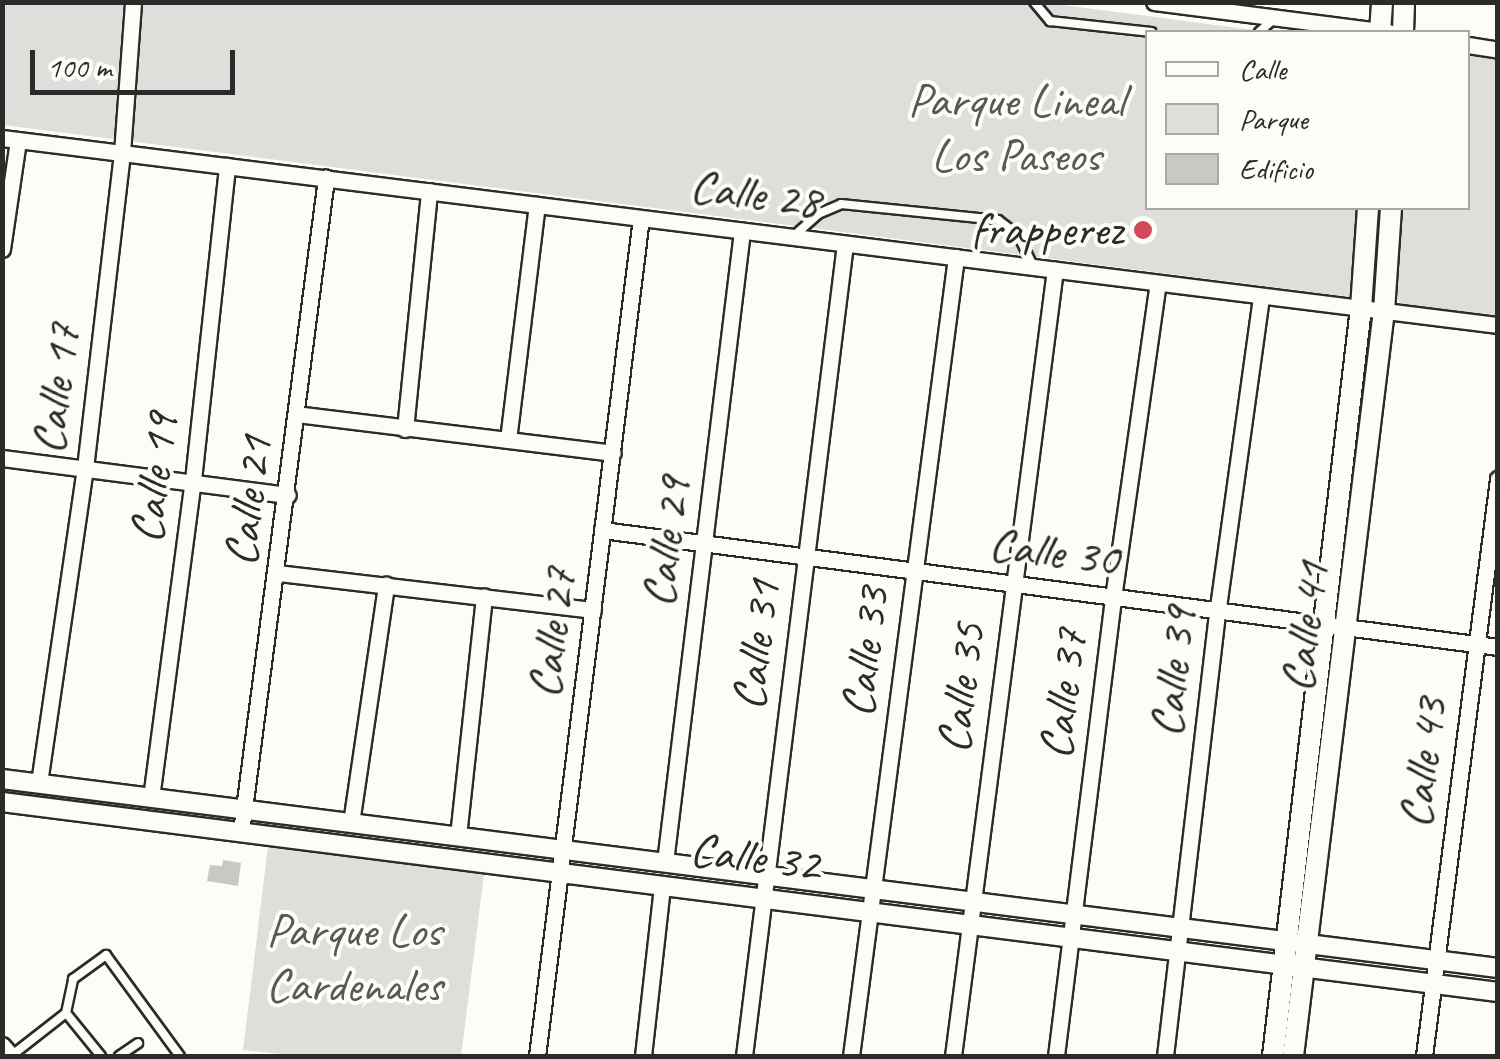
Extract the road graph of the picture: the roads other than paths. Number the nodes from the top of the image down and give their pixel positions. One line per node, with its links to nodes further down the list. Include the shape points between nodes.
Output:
1 (133, 2): 16 (street, Calle 17)
2 (1034, 2): 12 (lane, via 1050,21)
3 (1154, 2): 6 (street)
4 (1382, 2): 10 (main road)
5 (1404, 2): 11 (main road)
6 (1173, 4): 7 (street)
7 (1276, 10): 8 (lane); 9 (street)
8 (1260, 30)
9 (1371, 30)
10 (1380, 30)
11 (1403, 30)
12 (1145, 31)
13 (1470, 45): 14 (street)
14 (1498, 50)
15 (10, 138): 16 (street, Calle 28); 27 (street)
16 (122, 152): 17 (street, Calle 28); 41 (street, Calle 17)
17 (227, 166): 18 (street, Calle 28); 43 (street, Calle 19)
18 (326, 178): 19 (street, Calle 28); 36 (street, Calle 21)
19 (430, 191): 20 (street, Calle 28); 37 (street)
20 (536, 205): 23 (street, Calle 28); 38 (street)
21 (1368, 210): 33 (main road, Calle 41)
22 (1391, 210): 34 (main road, Calle 41)
23 (641, 218): 24 (street, Calle 28); 39 (street, Calle 27)
24 (742, 230): 25 (street, Calle 28); 46 (street, Calle 29)
25 (792, 237): 26 (street, Calle 28); 29 (lane, via 840,204 998,220 1018,235)
26 (845, 244): 28 (street, Calle 28); 47 (street, Calle 31)
27 (2, 249)
28 (956, 258): 29 (street, Calle 28); 48 (street, Calle 33)
29 (1033, 267): 30 (street, Calle 28)
30 (1055, 270): 31 (street, Calle 28); 50 (street, Calle 35)
31 (1158, 283): 32 (street, Calle 28); 53 (street, Calle 37)
32 (1260, 296): 33 (street, Calle 28); 54 (street, Calle 39)
33 (1362, 308): 34 (street, Calle 28); 56 (main road, Calle 41)
34 (1384, 311): 35 (street, Calle 28); 57 (main road, Calle 41)
35 (1498, 325)
36 (296, 414): 37 (street); 44 (street, Calle 21)
37 (405, 429): 38 (street)
38 (508, 440): 39 (street)
39 (612, 453): 45 (street, Calle 27)
40 (2, 458): 41 (street)
41 (85, 468): 43 (street); 61 (street, Calle 17)
42 (1498, 479): 58 (street, Calle 43)
43 (193, 480): 44 (street); 62 (street, Calle 19)
44 (288, 495): 49 (street, Calle 21)
45 (602, 530): 46 (street, Calle 30); 55 (street, Calle 27)
46 (704, 542): 47 (street, Calle 30); 69 (street, Calle 29)
47 (806, 554): 48 (street, Calle 30); 71 (street, Calle 31)
48 (913, 573): 50 (street, Calle 30); 73 (street, Calle 33)
49 (278, 574): 51 (street); 64 (street, Calle 21)
50 (1012, 584): 53 (street, Calle 30); 75 (street, Calle 35)
51 (386, 585): 52 (street); 65 (street)
52 (484, 596): 55 (street); 67 (street)
53 (1113, 598): 54 (street, Calle 30); 77 (street, Calle 37)
54 (1218, 607): 56 (street, Calle 30); 79 (street, Calle 39)
55 (593, 610): 68 (street, Calle 27)
56 (1323, 621): 57 (street, Calle 30); 81 (main road, Calle 41)
57 (1346, 625): 58 (street, Calle 30); 82 (main road, Calle 41)
58 (1475, 644): 59 (street, Calle 30); 84 (street, Calle 43)
59 (1498, 647)
60 (2, 779): 61 (street, Calle 32)
61 (39, 784): 62 (street, Calle 32)
62 (151, 798): 64 (street, Calle 32)
63 (2, 802): 66 (street, Calle 32)
64 (244, 810): 65 (street, Calle 32); 66 (street, Calle 21)
65 (351, 823): 67 (street, Calle 32)
66 (241, 832): 70 (street, Calle 32)
67 (458, 836): 68 (street, Calle 32)
68 (563, 850): 69 (street, Calle 32); 70 (street, Calle 27)
69 (665, 862): 71 (street, Calle 32)
70 (559, 873): 72 (street, Calle 32); 96 (street, Calle 27)
71 (765, 875): 73 (street, Calle 32); 74 (street, Calle 31)
72 (662, 886): 74 (street, Calle 32); 97 (street)
73 (873, 889): 75 (street, Calle 32); 76 (street, Calle 33)
74 (764, 899): 76 (street, Calle 32); 98 (street, Calle 31)
75 (972, 901): 77 (street, Calle 32); 78 (street, Calle 35)
76 (870, 912): 78 (street, Calle 32); 99 (street, Calle 33)
77 (1074, 914): 79 (street, Calle 32); 80 (street, Calle 37)
78 (969, 925): 80 (street, Calle 32); 100 (street, Calle 35)
79 (1182, 928): 81 (street, Calle 32); 83 (street, Calle 39)
80 (1070, 938): 83 (street, Calle 32); 101 (street, Calle 37)
81 (1285, 941): 82 (street, Calle 32); 85 (main road, Calle 41)
82 (1307, 944): 84 (street, Calle 32); 85 (main road, Calle 41)
83 (1179, 951): 85 (street, Calle 32); 102 (street, Calle 39)
84 (1437, 961): 86 (street, Calle 32); 87 (street, Calle 43)
85 (1294, 966): 87 (street, Calle 32); 103 (main road, Calle 41); 104 (main road, Calle 41)
86 (1498, 968)
87 (1432, 984): 88 (street, Calle 32); 105 (street, Calle 43)
88 (1498, 992)
89 (66, 1013): 92 (lane); 93 (lane); 95 (lane, via 74,979 106,954)
90 (138, 1043): 94 (lane)
91 (2, 1045): 92 (street)
92 (11, 1056)
93 (101, 1056)
94 (120, 1056)
95 (180, 1056)
96 (537, 1056)
97 (643, 1056)
98 (744, 1056)
99 (851, 1056)
100 (953, 1056)
101 (1056, 1056)
102 (1166, 1056)
103 (1273, 1056)
104 (1294, 1056)
105 (1424, 1056)

